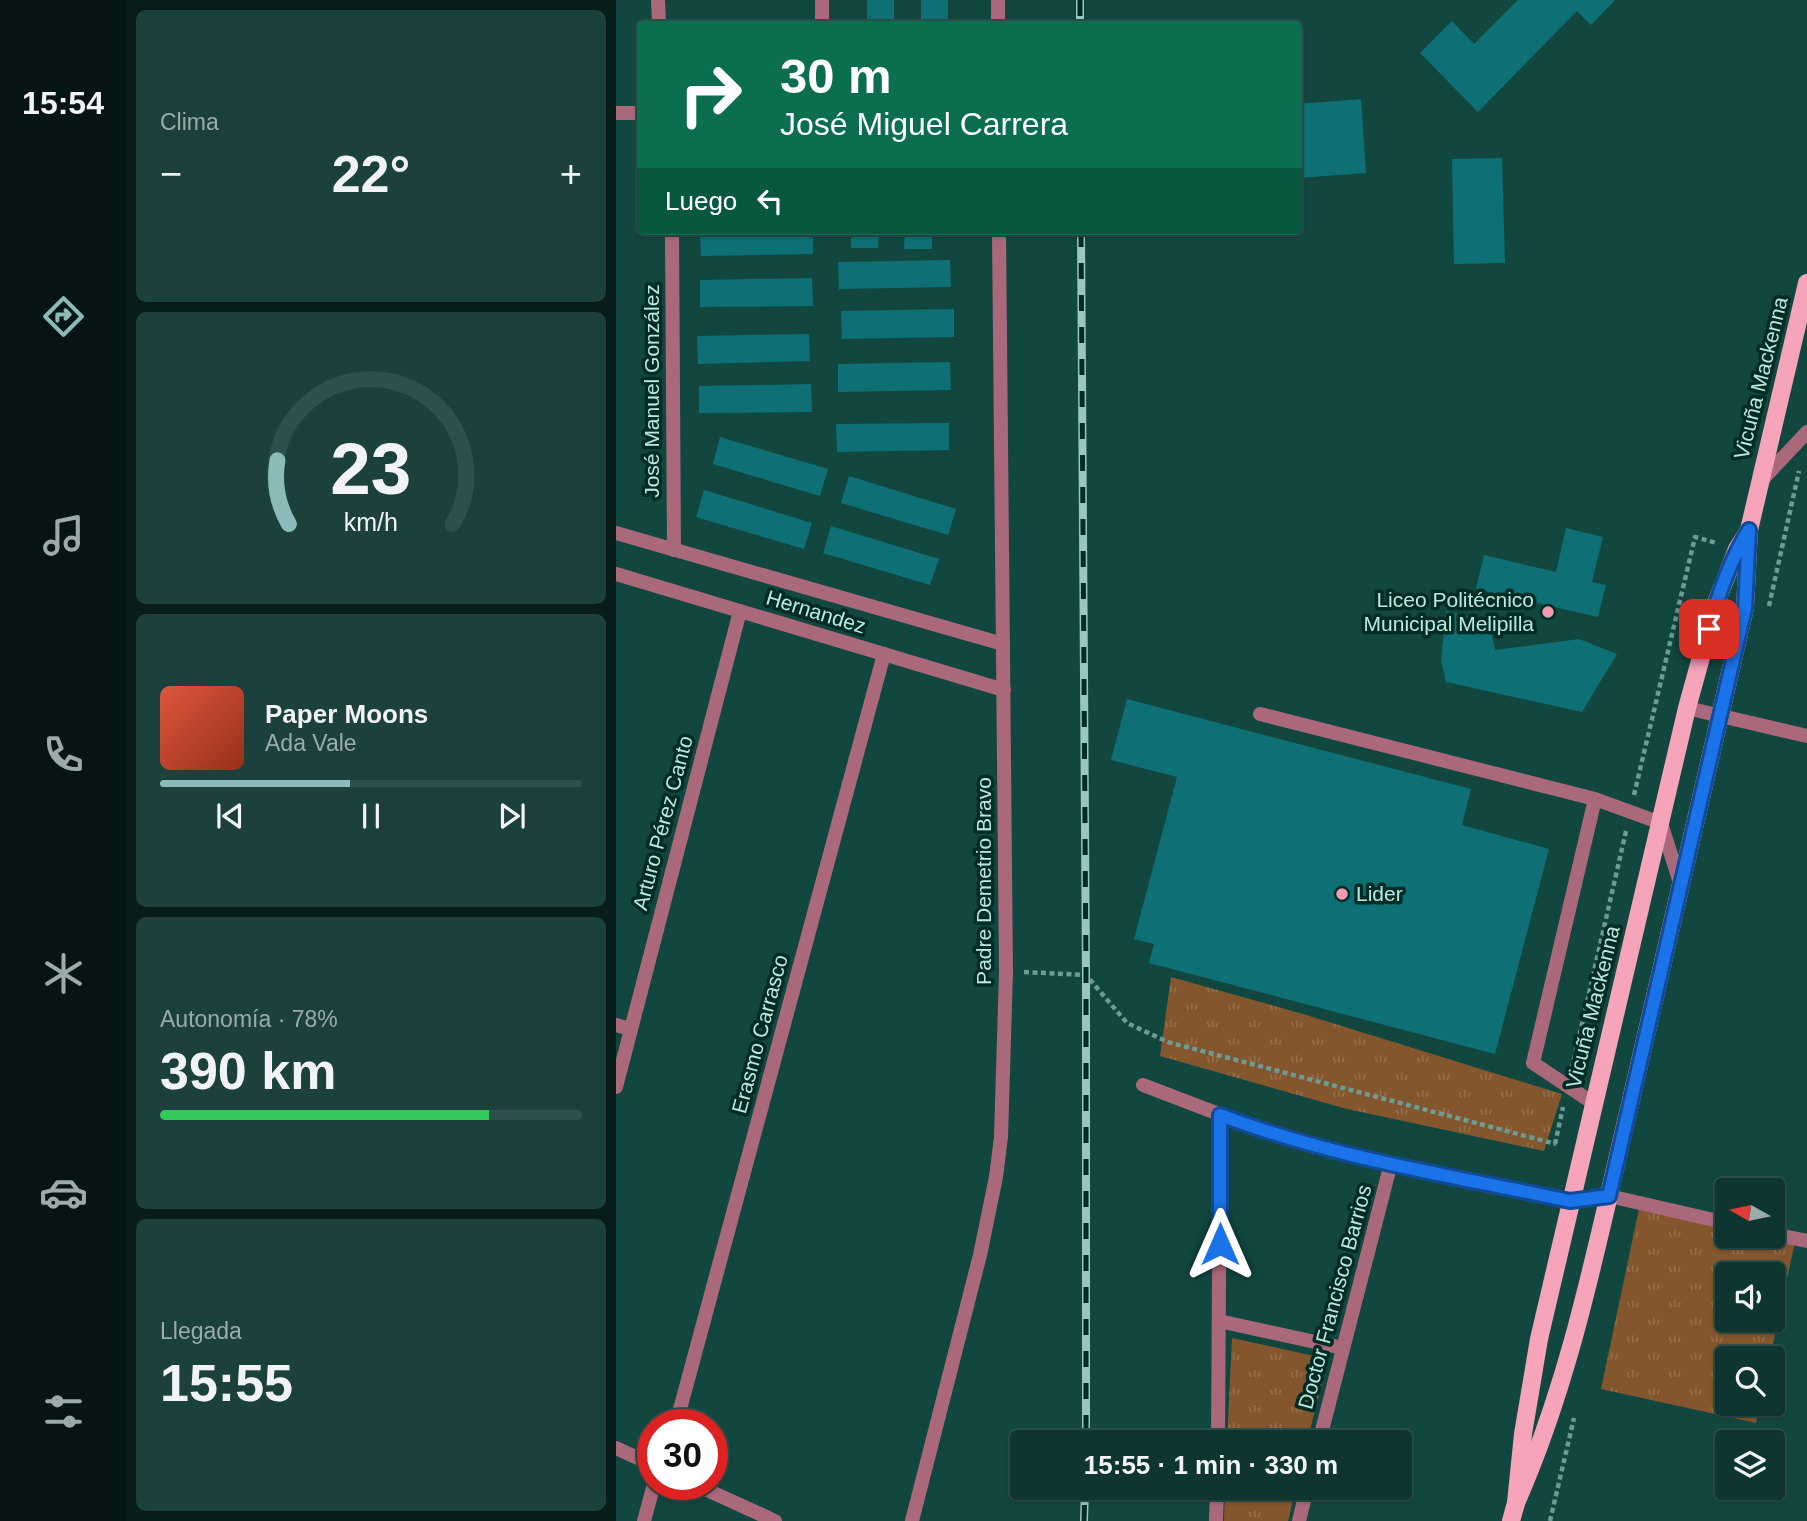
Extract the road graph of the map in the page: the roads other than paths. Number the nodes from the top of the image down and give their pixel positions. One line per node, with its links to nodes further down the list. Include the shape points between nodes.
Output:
1 (659, 0): 4 (street)
2 (822, 0): 5 (street)
3 (998, 0): 6 (street)
4 (659, 21)
5 (822, 21)
6 (998, 21)
7 (616, 113): 8 (street)
8 (637, 113)
9 (672, 235): 16 (street, José Manuel González)
10 (999, 235): 19 (street, Padre Demetrio Bravo)
11 (1807, 283): 13 (main road, Vicuña Mackenna)
12 (1807, 432): 13 (street, Vicuña Mackenna)
13 (1759, 483): 14 (main road, Vicuña Mackenna)
14 (1749, 530): 22 (main road, Vicuña Mackenna, via 1716,603); 24 (main road, Vicuña Mackenna, via 1745,608)
15 (616, 533): 16 (street, Hernandez)
16 (674, 550): 19 (street, Hernandez)
17 (616, 574): 18 (street, Hernandez)
18 (740, 611): 20 (street, Hernandez); 30 (street, Arturo Pérez Canto)
19 (1003, 644): 21 (street, Padre Demetrio Bravo)
20 (884, 654): 21 (street, Hernandez); 43 (street, Erasmo Carrasco)
21 (1004, 690): 55 (street, Padre Demetrio Bravo, via 1006,972 996,1177)
22 (1688, 708): 24 (street); 27 (main road, Vicuña Mackenna)
23 (1260, 714): 26 (street)
24 (1720, 717): 25 (street); 28 (main road, Vicuña Mackenna)
25 (1807, 736)
26 (1595, 799): 27 (street); 33 (street, via 1533,1063)
27 (1661, 823): 28 (street); 33 (main road, Vicuña Mackenna)
28 (1681, 887): 36 (main road, Vicuña Mackenna)
29 (616, 1025): 30 (street)
30 (631, 1029): 32 (street, Arturo Pérez Canto)
31 (1143, 1085): 34 (street)
32 (616, 1087)
33 (1593, 1103): 37 (main road, Vicuña Mackenna)
34 (1220, 1115): 35 (street, via 1296,1141); 41 (street)
35 (1391, 1163): 37 (street); 42 (street, Doctor Francisco Barrios)
36 (1609, 1196): 37 (street); 38 (street); 52 (main road, Vicuña Mackenna, via 1555,1401)
37 (1570, 1201): 52 (main road, Vicuña Mackenna, via 1532,1375)
38 (1715, 1220)
39 (1785, 1236): 40 (street)
40 (1807, 1241)
41 (1219, 1321): 42 (street); 44 (street)
42 (1343, 1348): 45 (street, Doctor Francisco Barrios)
43 (680, 1409)
44 (1218, 1430)
45 (1322, 1430)
46 (616, 1448): 47 (street)
47 (637, 1458)
48 (650, 1500): 54 (street)
49 (728, 1500): 53 (street)
50 (1217, 1500): 56 (street)
51 (1304, 1500): 57 (street)
52 (1516, 1503): 58 (main road, Vicuña Mackenna)
53 (768, 1519)
54 (644, 1521)
55 (912, 1521)
56 (1216, 1521)
57 (1298, 1521)
58 (1511, 1521)

